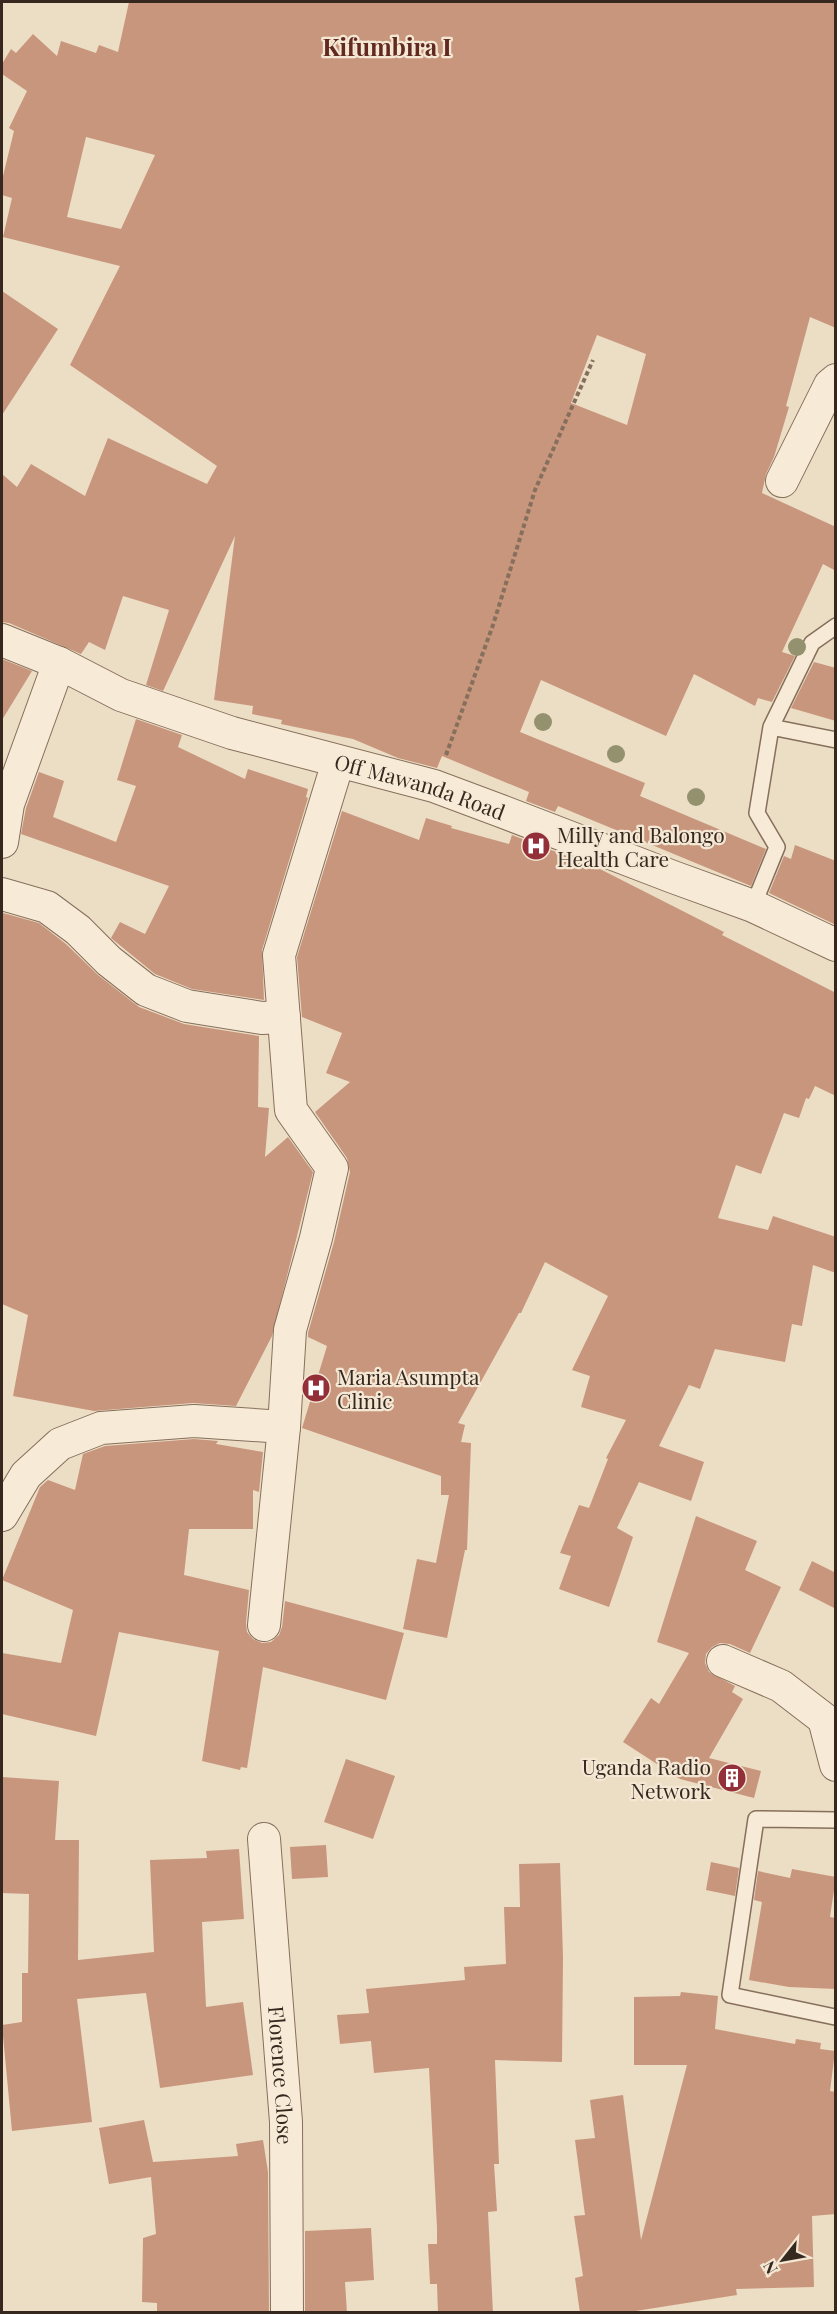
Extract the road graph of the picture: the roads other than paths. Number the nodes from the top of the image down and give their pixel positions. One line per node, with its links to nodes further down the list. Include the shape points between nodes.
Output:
1 (836, 380): 2 (street)
2 (782, 481)
3 (836, 626): 6 (lane, via 812,643)
4 (2, 640): 5 (street, Off Mawanda Road)
5 (59, 663): 8 (street, Off Mawanda Road, via 121,695 232,733); 9 (street, via 8,804)
6 (771, 727): 7 (lane); 11 (lane, via 757,813 777,847)
7 (836, 740)
8 (338, 762): 11 (street, Off Mawanda Road, via 434,786); 13 (street, via 279,955)
9 (2, 842)
10 (2, 894): 13 (street, via 47,908 146,990 187,1006 262,1018)
11 (753, 906): 12 (street, Off Mawanda Road)
12 (836, 945)
13 (284, 1017): 14 (street, via 291,1110 332,1168 290,1330)
14 (284, 1427): 15 (street, via 194,1421 101,1428 60,1443 26,1475); 16 (street)
15 (2, 1515)
16 (264, 1625)
17 (723, 1661): 18 (street, via 781,1686 824,1719)
18 (836, 1765)
19 (836, 1820): 21 (lane, via 756,1819 729,1995)
20 (264, 1839): 22 (street, Florence Close, via 286,2122)
21 (835, 2017)
22 (286, 2313)

